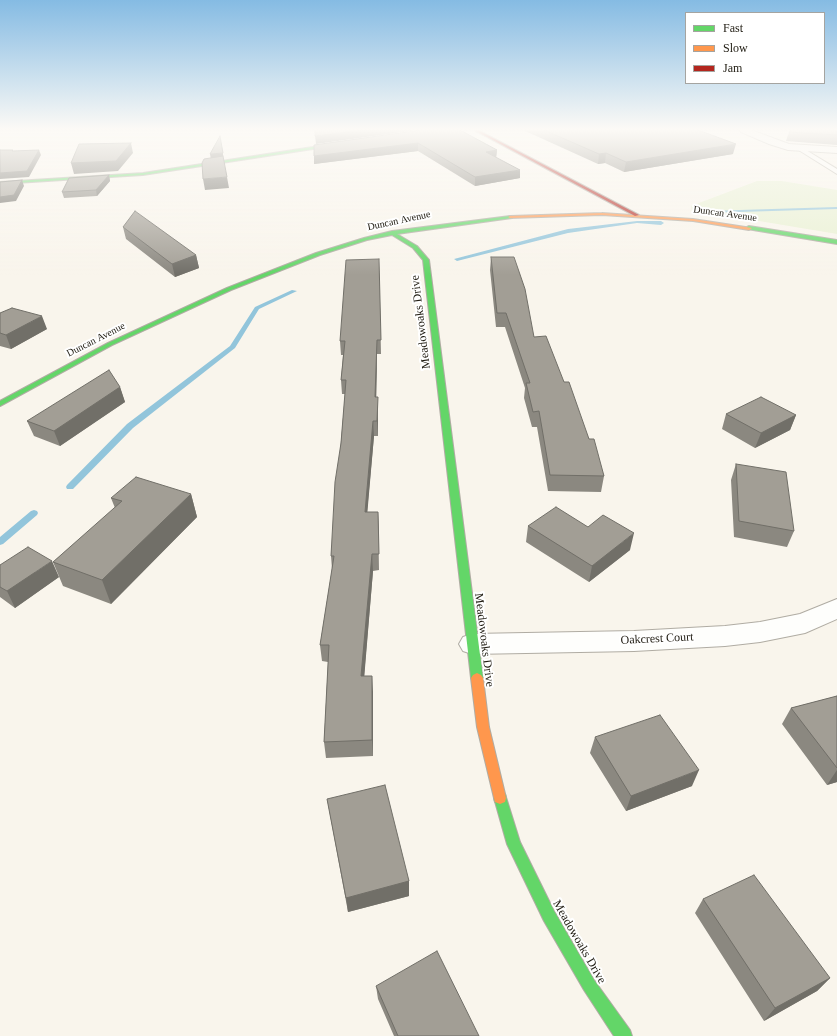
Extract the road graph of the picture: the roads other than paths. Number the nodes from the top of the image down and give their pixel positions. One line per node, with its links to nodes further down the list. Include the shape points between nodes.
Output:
1 (74, 178): 3 (street)
2 (571, 178): 4 (street)
3 (0, 183)
4 (637, 215): 5 (street, Duncan Avenue, via 506,217 438,224); 6 (street, Duncan Avenue, via 720,223)
5 (392, 233): 7 (street, Duncan Avenue, via 318,254 222,292 110,344); 9 (street, Meadowoaks Drive, via 415,247 426,260)
6 (837, 242)
7 (0, 404)
8 (837, 608): 9 (street, Oakcrest Court, via 805,623 725,636 634,641)
9 (472, 644): 10 (street, Meadowoaks Drive, via 483,727 497,788 514,844 549,916 589,986)
10 (624, 1036)

